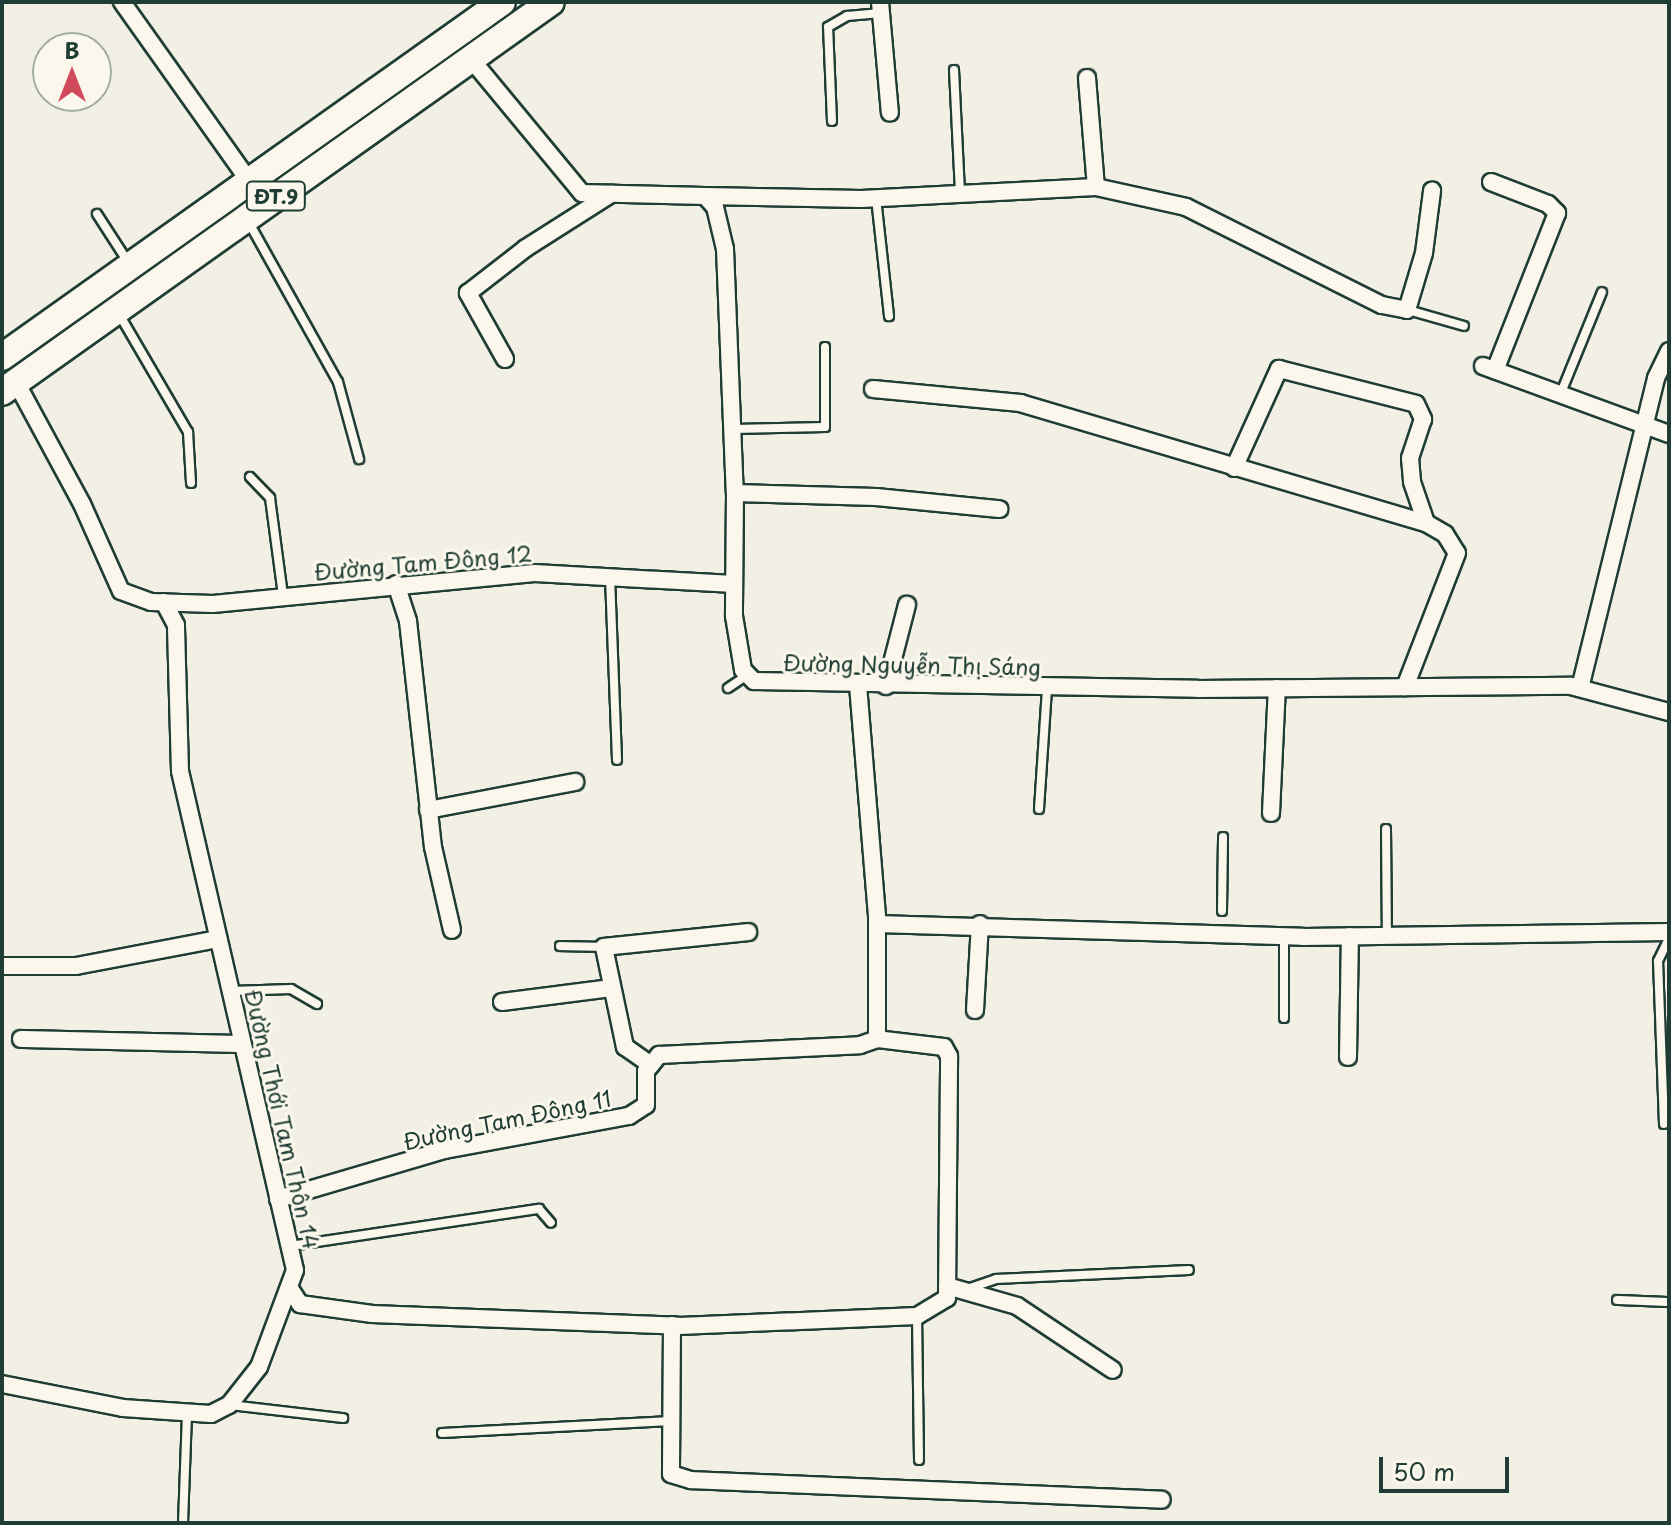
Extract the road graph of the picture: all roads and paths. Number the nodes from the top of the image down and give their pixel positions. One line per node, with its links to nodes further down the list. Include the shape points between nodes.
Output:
1 (122, 2): 10 (street)
2 (502, 2): 10 (main road, ĐT.9)
3 (551, 2): 5 (main road, ĐT.9)
4 (881, 8): 8 (street); 9 (lane, via 828,27)
5 (471, 59): 14 (street, via 582,193); 19 (main road, ĐT.9)
6 (954, 70): 15 (lane)
7 (1087, 78): 12 (street)
8 (890, 113)
9 (832, 121)
10 (249, 181): 20 (main road, ĐT.9)
11 (1491, 182): 32 (street, via 1548,204 1557,213 1489,368)
12 (1096, 187): 15 (street); 23 (street, via 1186,207 1382,305)
13 (1432, 191): 23 (street, via 1424,253)
14 (612, 193): 16 (street); 29 (street, via 468,293)
15 (960, 195): 17 (street)
16 (705, 196): 17 (street); 34 (street, via 715,207 725,249)
17 (876, 198): 24 (lane)
18 (97, 214): 20 (lane)
19 (246, 217): 22 (main road, ĐT.9); 36 (lane, via 338,382)
20 (130, 266): 28 (main road, ĐT.9)
21 (1602, 292): 32 (lane)
22 (116, 310): 30 (main road, ĐT.9); 39 (lane, via 188,432)
23 (1407, 310): 25 (lane)
24 (889, 316)
25 (1464, 326)
26 (825, 347): 34 (lane, via 825,427)
27 (1669, 351): 33 (street)
28 (2, 357)
29 (505, 359)
30 (9, 387): 47 (street, Đường Tam Đông 12, via 82,504 121,591)
31 (873, 389): 37 (street, via 1020,403)
32 (1560, 395): 33 (street)
33 (1644, 428): 35 (street); 56 (street)
34 (733, 429): 40 (street)
35 (1669, 434)
36 (359, 459)
37 (1234, 468): 42 (street); 42 (street, via 1279,369 1416,404 1423,419 1410,458 1412,482)
38 (250, 477): 46 (lane, via 270,498)
39 (191, 483)
40 (735, 493): 41 (street, via 876,497); 45 (street)
41 (999, 509)
42 (1426, 523): 52 (street, via 1445,534 1457,553)
43 (610, 577): 44 (street, Đường Tam Đông 12, via 535,573); 45 (street, Đường Tam Đông 12); 58 (lane)
44 (396, 584): 46 (street, Đường Tam Đông 12); 61 (street, via 408,621)
45 (734, 584): 49 (street, via 734,616)
46 (283, 596): 47 (street, Đường Tam Đông 12)
47 (164, 602): 74 (street, Đường Thới Tam Thôn 14, via 176,625 180,771)
48 (907, 605): 51 (street)
49 (746, 676): 50 (street, Đường Nguyễn Thị Sáng, via 774,684); 53 (lane)
50 (858, 686): 51 (street, Đường Nguyễn Thị Sáng); 66 (street)
51 (886, 686): 54 (street, Đường Nguyễn Thị Sáng)
52 (1405, 687): 55 (street, Đường Nguyễn Thị Sáng); 56 (street, Đường Nguyễn Thị Sáng)
53 (728, 688)
54 (1047, 688): 55 (street, Đường Nguyễn Thị Sáng); 60 (lane)
55 (1277, 688): 62 (street)
56 (1580, 688): 57 (street, Đường Nguyễn Thị Sáng)
57 (1669, 712)
58 (617, 760)
59 (575, 782): 61 (street)
60 (1039, 809)
61 (428, 810): 68 (street)
62 (1271, 813)
63 (1386, 829): 72 (lane)
64 (1223, 837): 65 (lane)
65 (1222, 911)
66 (877, 924): 67 (street); 85 (street)
67 (980, 924): 73 (street); 82 (street)
68 (452, 930)
69 (748, 932): 76 (street)
70 (1669, 935): 72 (street); 89 (lane, via 1658,961)
71 (1350, 936): 72 (street); 73 (street); 87 (street)
72 (1387, 936)
73 (1284, 937): 83 (lane)
74 (218, 939): 77 (street, via 76,966); 79 (street, Đường Thới Tam Thôn 14)
75 (560, 946): 76 (lane)
76 (604, 947): 78 (street)
77 (2, 966)
78 (611, 988): 80 (street); 88 (street, via 625,1047)
79 (230, 991): 81 (lane, via 291,989); 86 (street, Đường Thới Tam Thôn 14)
80 (502, 1002)
81 (317, 1004)
82 (975, 1010)
83 (1284, 1018)
84 (21, 1039): 86 (street)
85 (877, 1039): 88 (street, via 860,1045 659,1055); 94 (street, via 944,1047 949,1056)
86 (242, 1044): 90 (street, Đường Thới Tam Thôn 14)
87 (1348, 1057)
88 (651, 1065): 90 (street, Đường Tam Đông 11, via 646,1071 646,1105 629,1116 445,1150)
89 (1664, 1124)
90 (278, 1199): 92 (street, Đường Thới Tam Thôn 14)
91 (551, 1223): 92 (lane, via 539,1209)
92 (290, 1246): 95 (street, Đường Thới Tam Thôn 14, via 295,1270)
93 (1189, 1270): 94 (lane, via 996,1279)
94 (955, 1288): 98 (street); 100 (street, via 1017,1306 1050,1323)
95 (291, 1290): 99 (street, via 300,1304 372,1314); 102 (street, Đường Thới Tam Thôn 14, via 259,1367)
96 (1617, 1300): 97 (lane)
97 (1669, 1302)
98 (917, 1316): 99 (street); 107 (lane)
99 (672, 1325): 105 (street)
100 (1113, 1370)
101 (2, 1384): 103 (street, via 123,1408)
102 (229, 1405): 103 (street, via 211,1414); 104 (lane)
103 (187, 1412): 109 (lane)
104 (343, 1418)
105 (671, 1421): 106 (lane); 108 (street, via 671,1474 691,1480)
106 (442, 1433)
107 (919, 1460)
108 (1162, 1500)
109 (183, 1523)

